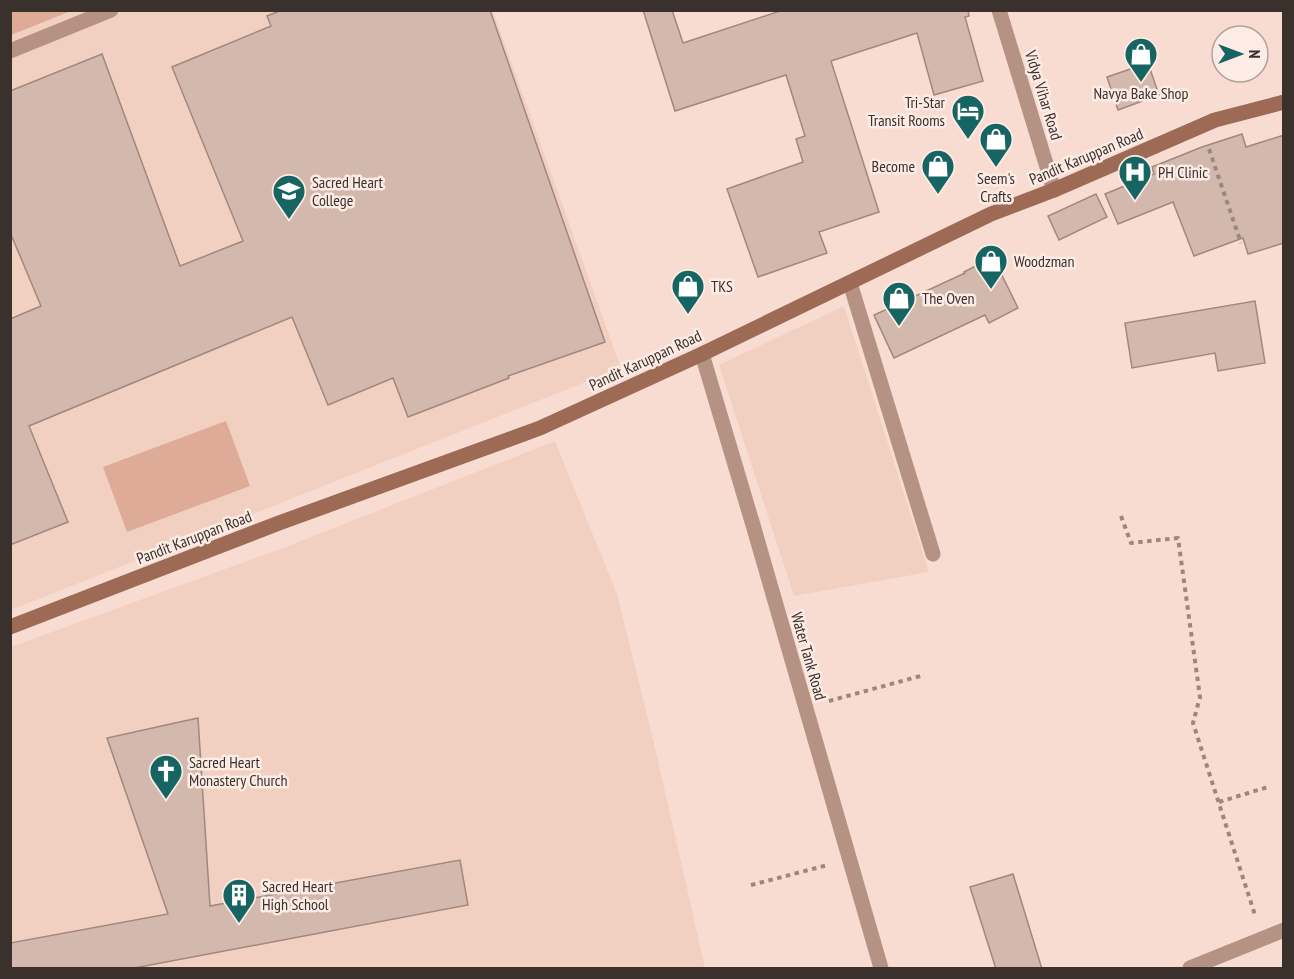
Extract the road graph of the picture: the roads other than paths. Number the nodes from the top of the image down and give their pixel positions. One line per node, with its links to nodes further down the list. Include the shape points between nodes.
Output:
1 (111, 10): 3 (street)
2 (999, 10): 5 (street, Vidya Vihar Road)
3 (10, 51)
4 (1284, 102): 5 (main road, Pandit Karuppan Road, via 1201,125)
5 (1054, 190): 6 (main road, Pandit Karuppan Road, via 991,214)
6 (850, 283): 7 (main road, Pandit Karuppan Road); 8 (street)
7 (702, 354): 9 (main road, Pandit Karuppan Road, via 540,428); 11 (street, Water Tank Road)
8 (933, 554)
9 (10, 627)
10 (1284, 930): 12 (street)
11 (880, 969)
12 (1190, 969)

